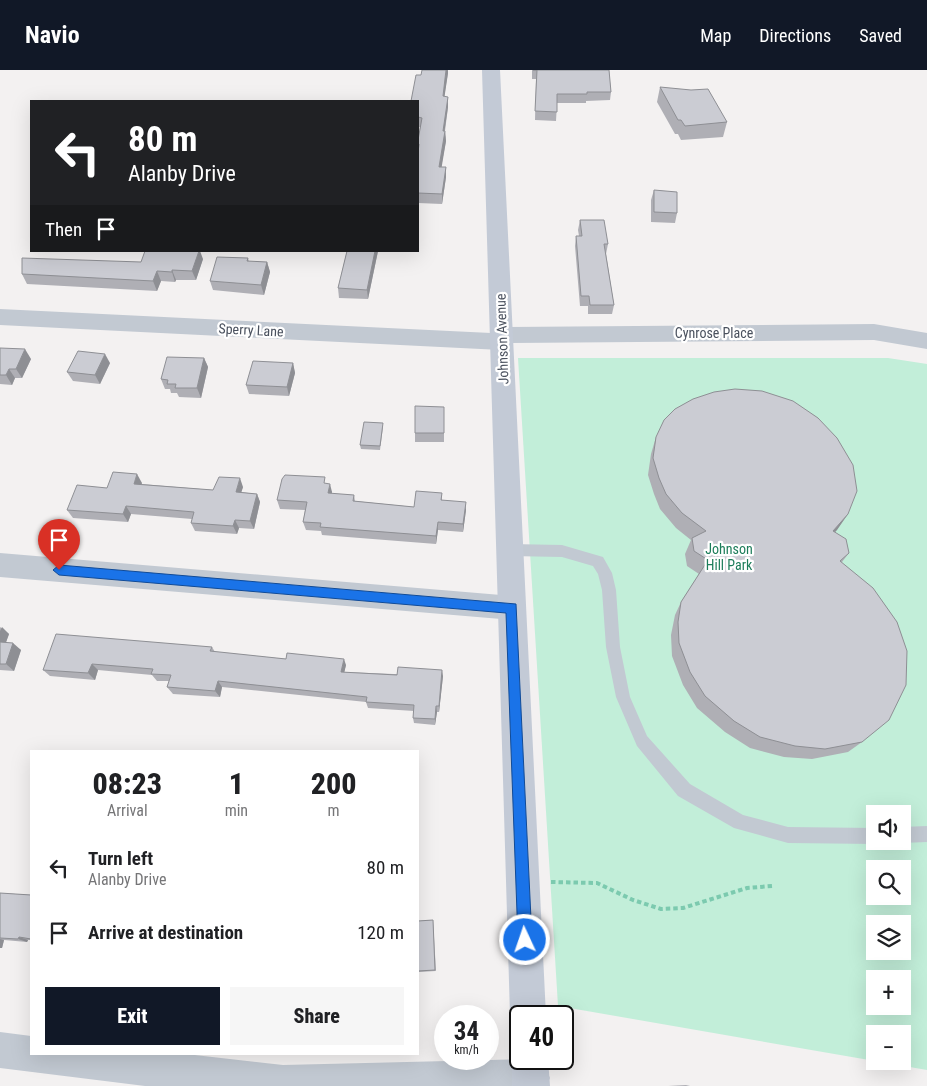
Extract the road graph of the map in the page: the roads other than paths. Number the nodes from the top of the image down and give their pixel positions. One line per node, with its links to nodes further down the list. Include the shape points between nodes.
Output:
1 (491, 70): 3 (street, Johnson Avenue)
2 (0, 317): 3 (street, Sperry Lane)
3 (501, 338): 4 (street, Cynrose Place, via 874,332); 5 (street, Johnson Avenue)
4 (927, 341)
5 (510, 550): 7 (street, Johnson Avenue); 10 (lane, via 562,552 598,561 605,572 609,590 613,647 623,697 642,741 684,790 740,822 788,835)
6 (0, 565): 7 (street)
7 (512, 608): 11 (street, Johnson Avenue)
8 (927, 834): 9 (lane)
9 (911, 835)
10 (866, 836)
11 (528, 1005)
12 (0, 1050): 13 (street)
13 (30, 1054)
14 (40, 1055): 15 (street, via 283,1084)
15 (531, 1074)

